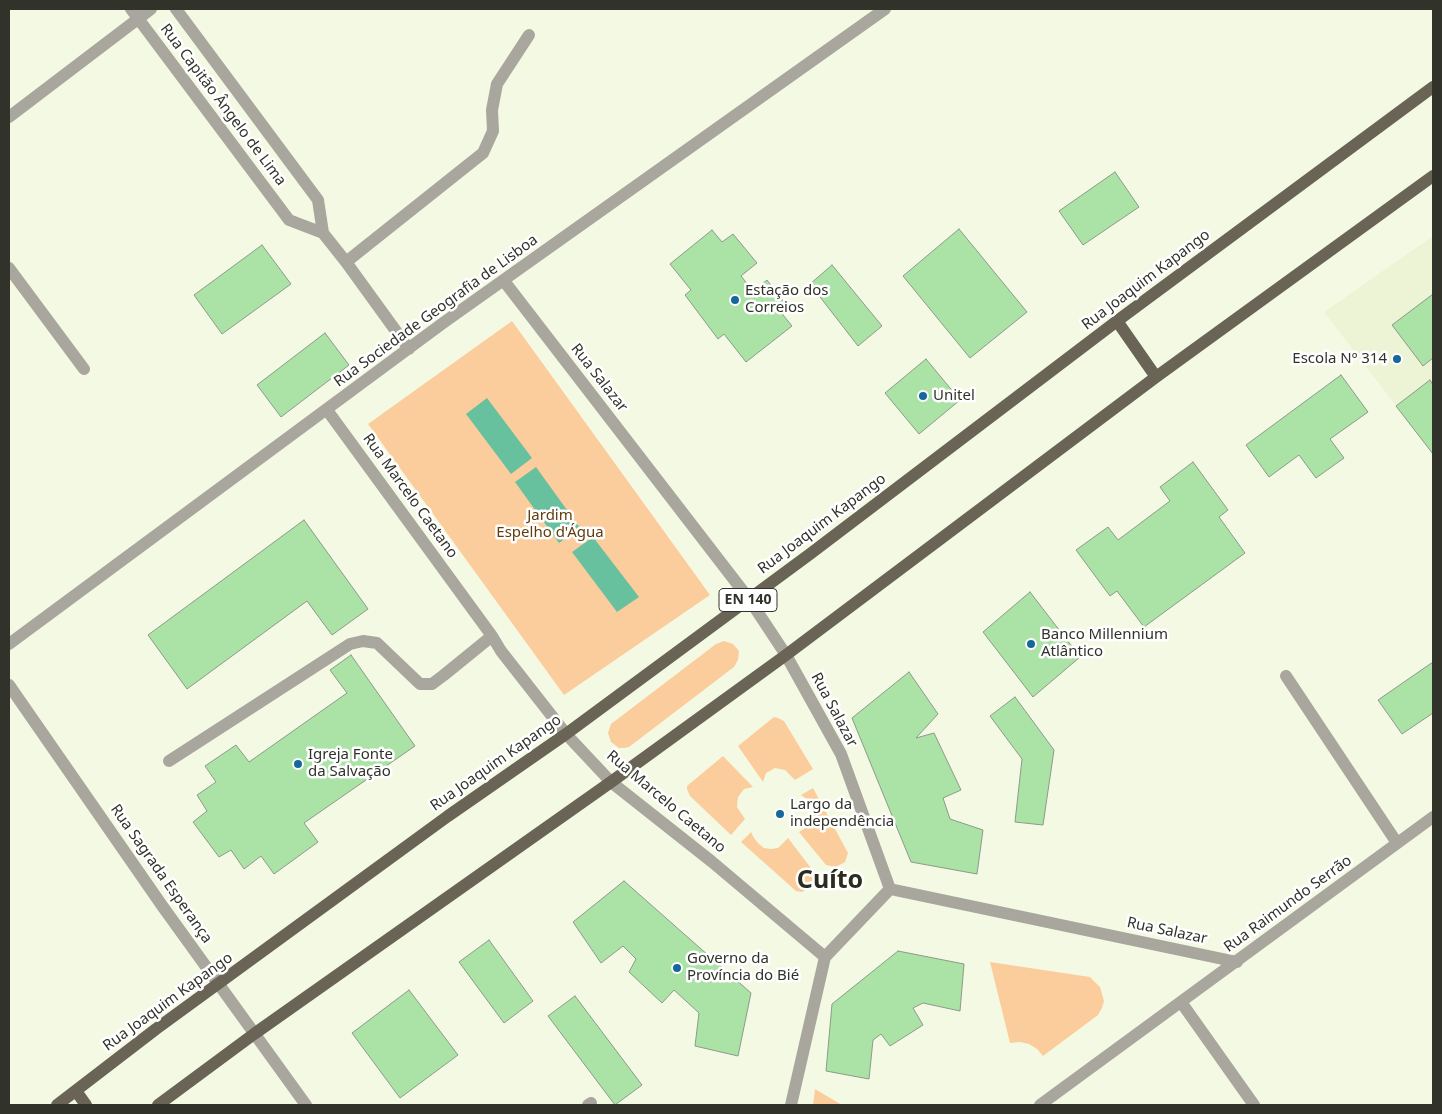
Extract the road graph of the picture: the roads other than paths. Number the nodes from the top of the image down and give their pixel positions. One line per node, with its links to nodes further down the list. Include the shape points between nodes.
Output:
1 (151, 9): 4 (street)
2 (176, 9): 9 (street, Rua Capitão Ângelo de Lima, via 318,200)
3 (885, 9): 12 (street, Rua Sociedade Geografia de Lisboa)
4 (135, 13): 7 (street); 9 (street, Rua Capitão Ângelo de Lima, via 290,220)
5 (529, 35): 10 (street, via 497,84 492,110 493,131 483,153)
6 (1433, 87): 13 (main road, Rua Joaquim Kapango / EN 140)
7 (9, 117)
8 (1433, 176): 16 (main road)
9 (323, 233): 10 (street)
10 (346, 262): 14 (street)
11 (9, 268): 15 (street)
12 (504, 281): 14 (street, Rua Sociedade Geografia de Lisboa); 18 (street, Rua Salazar)
13 (1118, 321): 16 (main road); 18 (main road, Rua Joaquim Kapango / EN 140)
14 (409, 349): 17 (street, Rua Sociedade Geografia de Lisboa)
15 (84, 369)
16 (1156, 377): 21 (main road)
17 (327, 410): 19 (street, Rua Marcelo Caetano); 20 (street, Rua Sociedade Geografia de Lisboa)
18 (749, 599): 21 (street, Rua Salazar); 24 (main road, Rua Joaquim Kapango / EN 140)
19 (492, 636): 24 (street, Rua Marcelo Caetano); 25 (street, via 432,684 420,684 377,643 363,641 350,644)
20 (9, 644)
21 (786, 655): 26 (main road); 29 (street, Rua Salazar, via 841,754)
22 (1286, 676): 28 (street)
23 (9, 685): 32 (street, Rua Sagrada Esperança)
24 (566, 734): 26 (street, Rua Marcelo Caetano); 32 (main road, Rua Joaquim Kapango / EN 140, via 448,816)
25 (169, 761)
26 (612, 782): 30 (street, Rua Marcelo Caetano); 34 (main road)
27 (1433, 817): 28 (street, Rua Raimundo Serrão)
28 (1397, 844): 31 (street, Rua Raimundo Serrão)
29 (890, 889): 30 (street); 31 (street, Rua Salazar)
30 (825, 957): 40 (street)
31 (1237, 962): 33 (street, Rua Raimundo Serrão)
32 (220, 984): 34 (street, Rua Sagrada Esperança); 35 (main road, Rua Joaquim Kapango / EN 140)
33 (1181, 1002): 41 (street, Rua Raimundo Serrão); 42 (street)
34 (254, 1034): 38 (main road); 39 (street, Rua Sagrada Esperança)
35 (76, 1091): 36 (main road, Rua Joaquim Kapango / EN 140); 37 (main road)
36 (57, 1105)
37 (86, 1105)
38 (158, 1105)
39 (306, 1105)
40 (791, 1105)
41 (1040, 1105)
42 (1254, 1105)

